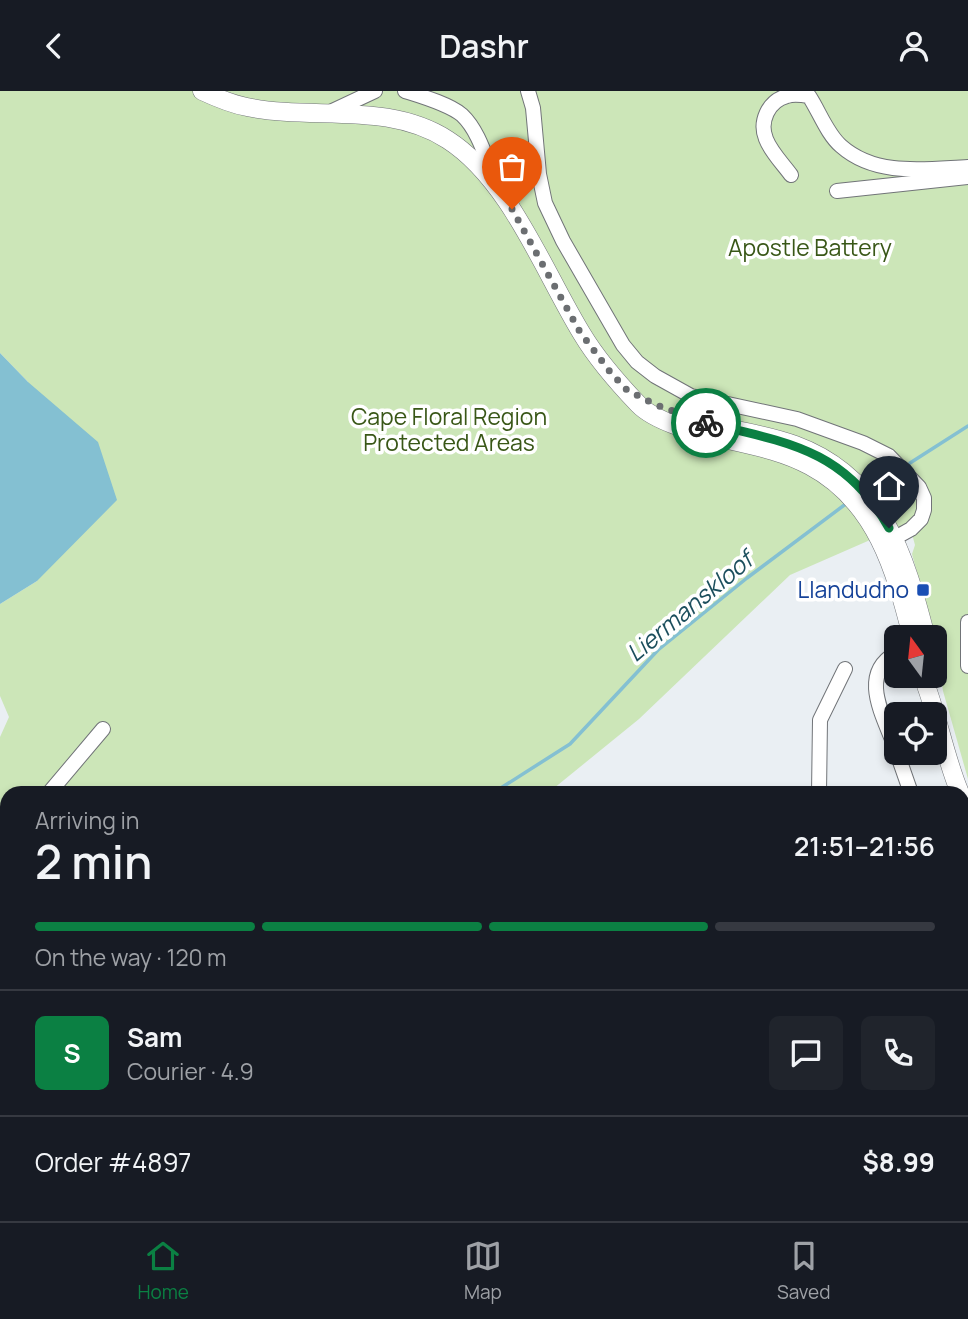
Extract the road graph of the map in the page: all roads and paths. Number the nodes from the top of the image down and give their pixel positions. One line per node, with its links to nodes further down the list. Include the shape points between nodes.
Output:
1 (202, 91): 5 (main road, via 248,107)
2 (375, 91): 5 (street)
3 (405, 91): 8 (street, via 461,114 478,139)
4 (528, 91): 10 (street, via 545,203 623,345 655,376 691,396 797,419 889,456 924,498 921,519)
5 (328, 113): 8 (main road, via 385,117 432,131 476,162)
6 (967, 172): 7 (street, via 876,166 840,146 809,96 789,95 765,113 763,130); 9 (street)
7 (791, 175)
8 (499, 191): 10 (main road, via 590,347 642,408 675,424 811,467 855,501)
9 (837, 191)
10 (888, 541): 12 (main road); 13 (main road, via 908,570)
11 (968, 622): 15 (street)
12 (909, 625)
13 (923, 625)
14 (884, 662): 18 (street, via 874,679)
15 (968, 666)
16 (845, 669): 22 (street, via 820,720)
17 (932, 688): 24 (main road)
18 (884, 717)
19 (103, 729): 21 (street)
20 (901, 765): 23 (street)
21 (55, 786)
22 (819, 786)
23 (908, 786)
24 (957, 786)

